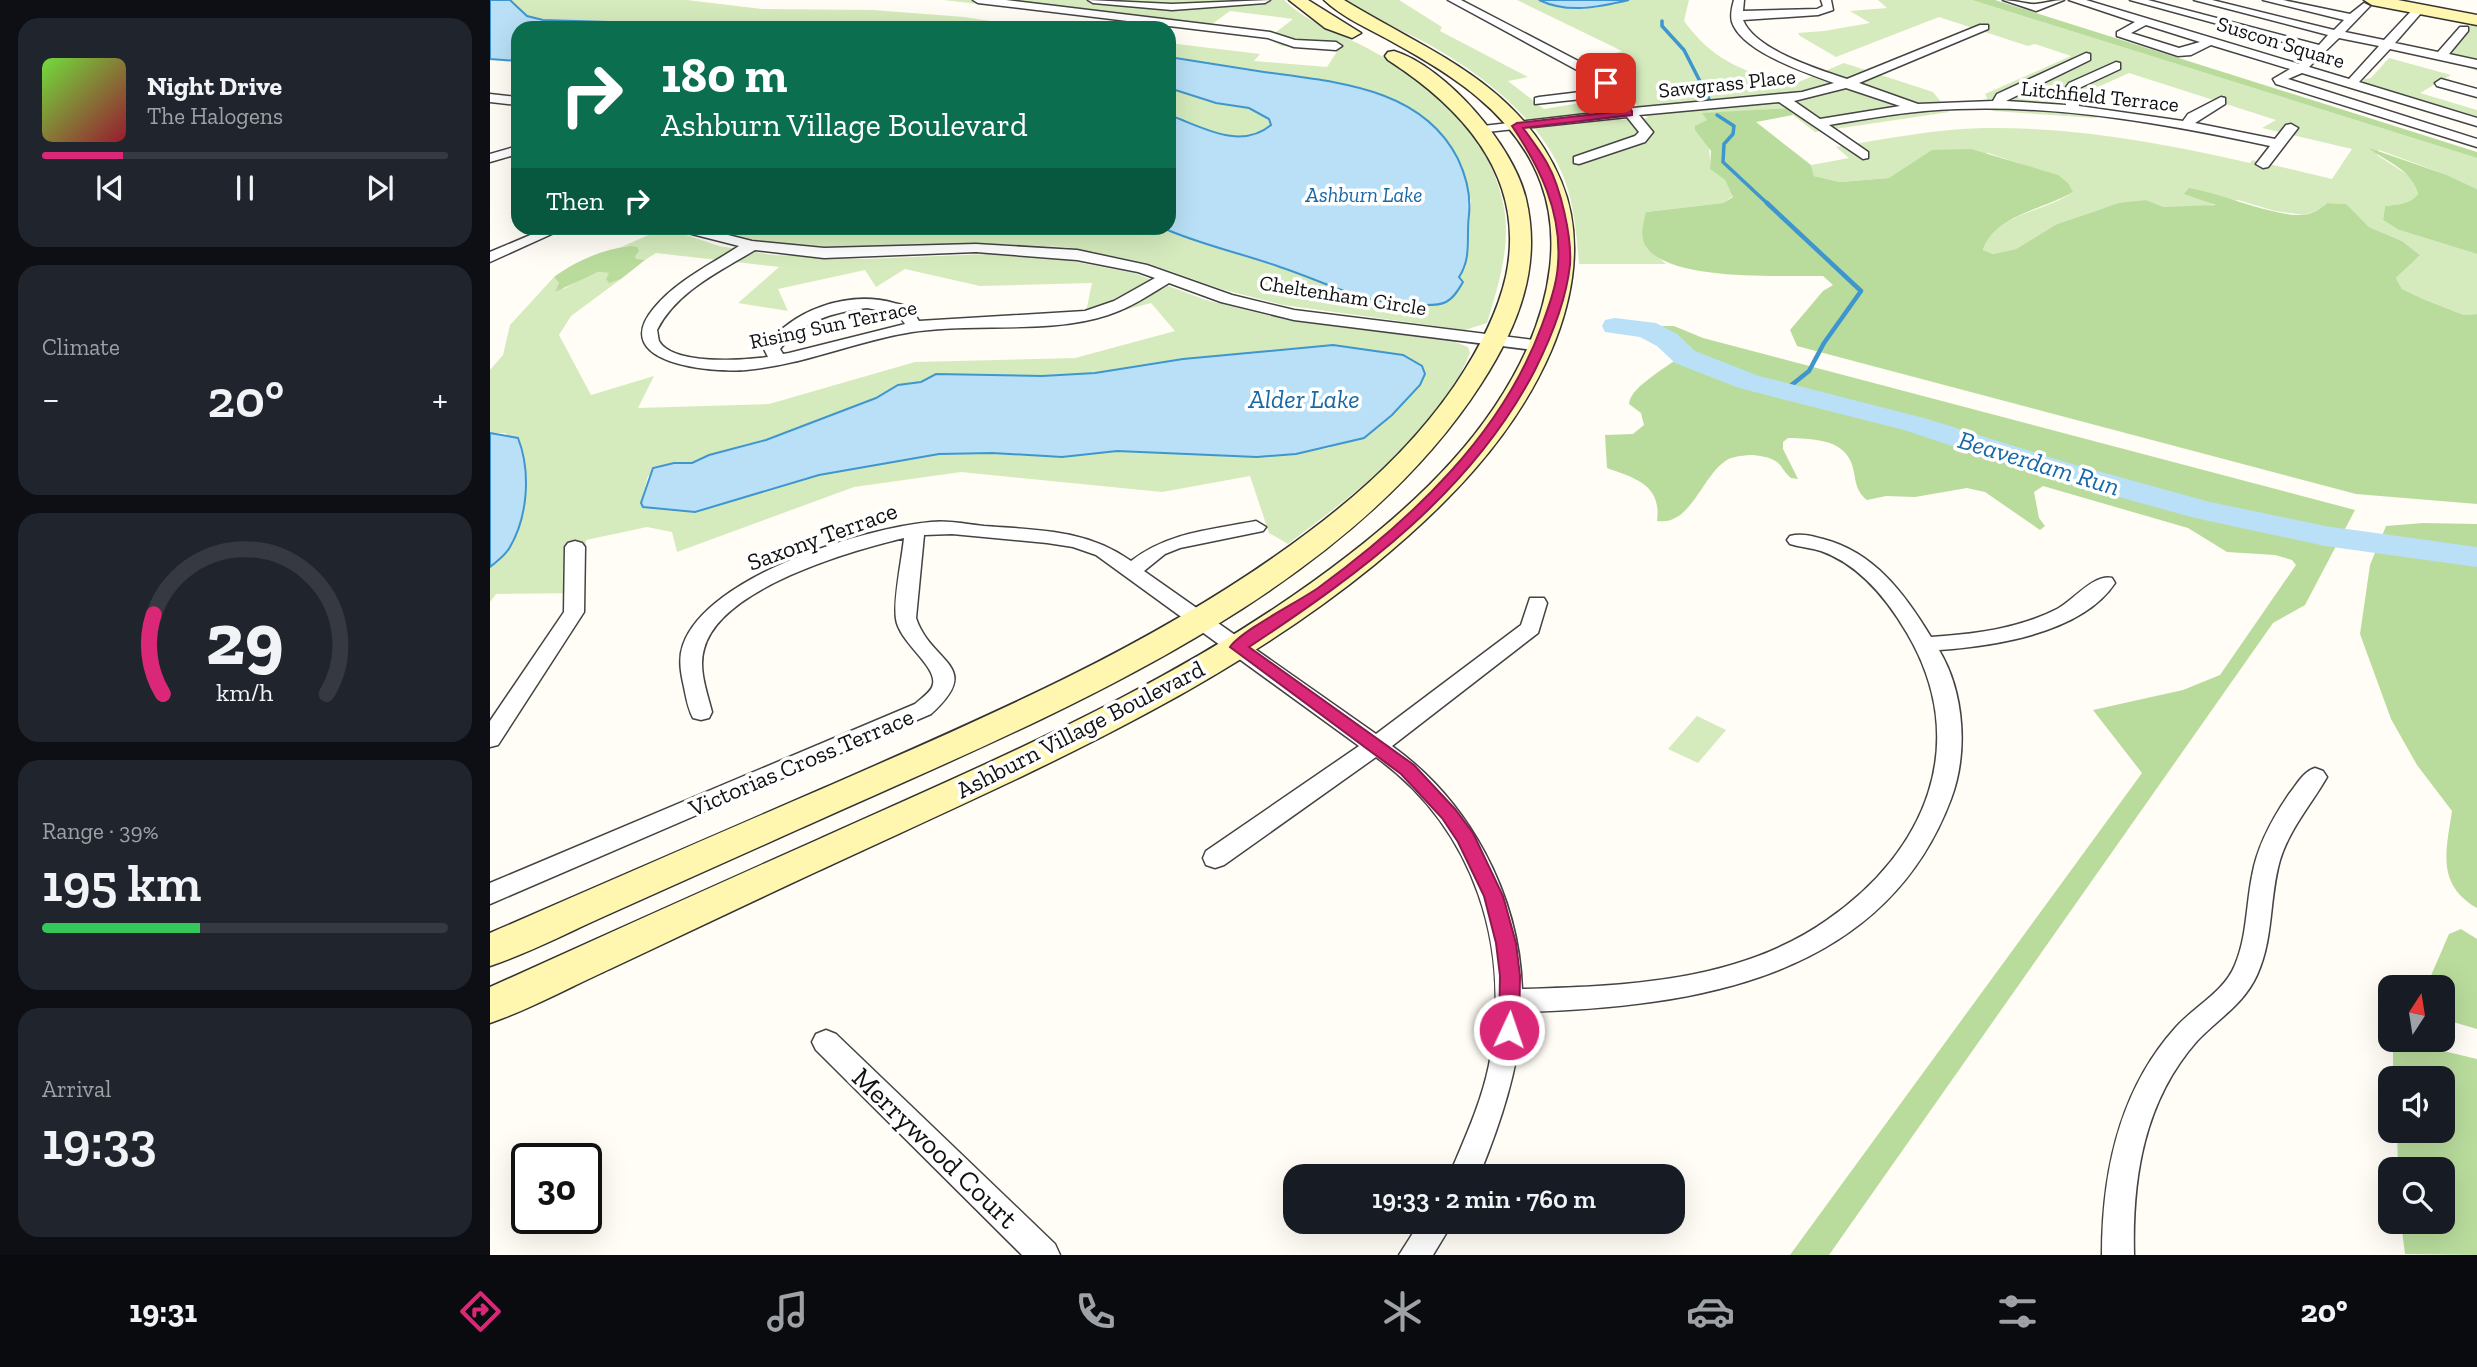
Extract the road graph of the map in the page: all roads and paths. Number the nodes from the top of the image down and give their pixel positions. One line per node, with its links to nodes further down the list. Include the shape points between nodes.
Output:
1 (978, 0): 19 (street)
2 (1051, 0): 19 (street)
3 (1093, 0): 4 (street, via 1172,7)
4 (1265, 0)
5 (1297, 0): 57 (main road, Ashburn Village Boulevard, via 1423,74)
6 (1332, 0): 55 (main road, Ashburn Village Boulevard, via 1455,70 1507,110)
7 (1453, 0): 41 (street, via 1598,76)
8 (1739, 0): 21 (street)
9 (1826, 0): 21 (street, via 1829,8 1818,12)
10 (2008, 0): 11 (street, via 2036,8)
11 (2059, 0)
12 (2074, 0): 16 (street, Suscon Square)
13 (2135, 0): 32 (street)
14 (2199, 0): 28 (street)
15 (2268, 0): 22 (street)
16 (2095, 2): 24 (street, Suscon Square)
17 (2368, 3): 18 (main road); 22 (street)
18 (2419, 5): 20 (main road); 26 (main road); 30 (street)
19 (1037, 7): 23 (street)
20 (2477, 10)
21 (1737, 15): 38 (street, Litchfield Terrace, via 1743,32 1768,51)
22 (2352, 18): 28 (street)
23 (1154, 21)
24 (2146, 21): 29 (street, Suscon Square); 29 (street, via 2121,34 2184,52)
25 (1176, 24): 31 (street)
26 (2471, 24): 33 (street)
27 (1984, 27): 38 (street, Sawgrass Place)
28 (2336, 34): 30 (street); 32 (street)
29 (2211, 41): 37 (street, Suscon Square)
30 (2388, 45): 33 (street); 39 (street)
31 (1336, 46)
32 (2321, 49): 37 (street)
33 (2441, 56): 35 (street)
34 (2086, 57): 48 (street, via 2001,97)
35 (2477, 64)
36 (2116, 66): 50 (street, via 2073,86)
37 (2302, 68): 39 (street, Suscon Square); 58 (street, via 2280,81)
38 (1849, 83): 44 (street, Sawgrass Place); 49 (street, Litchfield Terrace)
39 (2353, 83): 53 (street, Suscon Square)
40 (2441, 83): 42 (street)
41 (1614, 92): 46 (street); 51 (street)
42 (2477, 93)
43 (490, 98): 45 (street)
44 (1783, 99): 51 (street, Sawgrass Place); 52 (street)
45 (511, 100)
46 (1539, 101)
47 (2221, 101): 54 (street)
48 (1998, 105): 49 (street, Litchfield Terrace); 50 (street, Litchfield Terrace)
49 (1915, 108): 52 (street, Litchfield Terrace)
50 (2073, 110): 54 (street, Litchfield Terrace)
51 (1629, 113): 55 (street, Sawgrass Place); 63 (street, via 1644,128 1645,136)
52 (1820, 122): 61 (street)
53 (2477, 122)
54 (2187, 125): 59 (street, Litchfield Terrace)
55 (1517, 126): 57 (street, Sawgrass Place); 72 (main road, Ashburn Village Boulevard, via 1551,183 1563,239 1560,288)
56 (2291, 128): 59 (street)
57 (1483, 130): 71 (main road, Ashburn Village Boulevard, via 1513,188 1521,239 1516,286)
58 (2477, 143)
59 (2278, 144): 64 (street)
60 (511, 152): 62 (street)
61 (1863, 155)
62 (490, 158)
63 (1579, 160)
64 (2263, 164)
65 (542, 235): 68 (street)
66 (713, 235): 67 (street, Cheltenham Circle)
67 (752, 245): 69 (street, Cheltenham Circle, via 836,253 1019,249 1107,260); 73 (street, Rising Sun Terrace, via 666,305 652,323 650,336 660,351 696,364 734,366)
68 (490, 257)
69 (1168, 276): 70 (street, Rising Sun Terrace, via 1121,304 1088,316); 71 (street, Cheltenham Circle, via 1227,299 1284,313)
70 (915, 327): 73 (street, Rising Sun Terrace); 73 (street, via 904,311 879,304 815,315 776,343 772,349)
71 (1496, 340): 72 (street, Cheltenham Circle); 81 (main road, Ashburn Village Boulevard, via 1450,414 1395,474 1332,529)
72 (1541, 346): 83 (main road, Ashburn Village Boulevard, via 1482,446 1441,491 1324,591)
73 (778, 359)
74 (1256, 527): 78 (street, via 1175,543)
75 (915, 530): 78 (street, Saxony Terrace, via 945,528 1073,540 1103,551); 84 (street, Saxony Terrace, via 890,534 772,577 714,614 701,630 691,662); 89 (street, Victorias Cross Terrace, via 906,618 914,641 944,670 947,679 935,701)
76 (1797, 540): 82 (street, via 1834,549 1861,565 1898,603)
77 (575, 547): 85 (street, via 574,612)
78 (1131, 571): 81 (street, Saxony Terrace)
79 (2105, 583): 82 (street, via 2080,605 2034,627 1976,641)
80 (1537, 603): 86 (street, via 1531,628)
81 (1201, 621): 83 (street, Saxony Terrace); 90 (main road, Ashburn Village Boulevard, via 972,737)
82 (1928, 644): 91 (street, via 1949,716 1947,778 1922,841 1905,867 1861,910 1788,955 1679,990 1618,998)
83 (1238, 647): 86 (street, Saxony Terrace); 92 (main road, Ashburn Village Boulevard, via 1091,729)
84 (702, 712)
85 (490, 739)
86 (1377, 746): 88 (street); 91 (street, Saxony Terrace, via 1429,790 1466,838 1494,896 1506,943)
87 (2315, 777): 98 (street, via 2276,838 2243,977 2226,999 2187,1033 2140,1104 2120,1186)
88 (1215, 858)
89 (490, 894)
90 (490, 950)
91 (1511, 1001): 94 (street, Saxony Terrace, via 1504,1066)
92 (490, 1006)
93 (826, 1042): 96 (street, Merrywood Court)
94 (1469, 1164)
95 (1430, 1234): 97 (street)
96 (1045, 1255)
97 (1415, 1255)
98 (2118, 1255)

